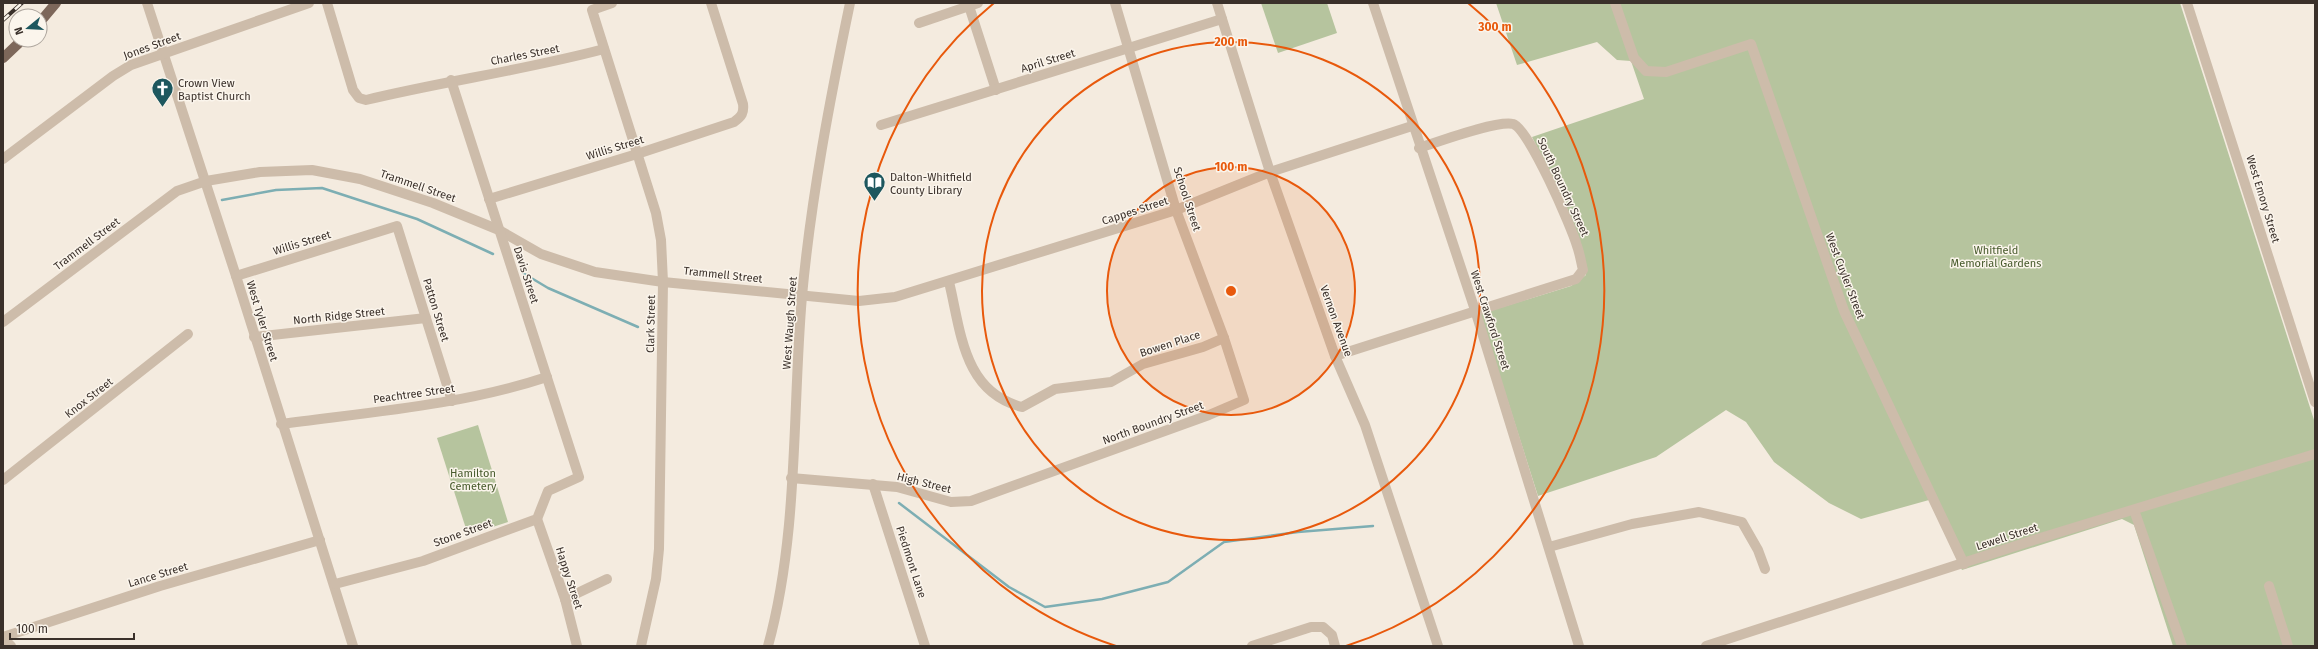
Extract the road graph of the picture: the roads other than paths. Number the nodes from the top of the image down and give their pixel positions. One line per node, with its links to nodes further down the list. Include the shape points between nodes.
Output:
1 (56, 3): 14 (main road)
2 (147, 3): 20 (street, West Tyler Street)
3 (309, 3): 20 (street, Jones Street)
4 (328, 3): 22 (street, Charles Street, via 353,90 359,98 366,100)
5 (612, 3): 19 (street, Clark Street, via 592,10)
6 (711, 3): 27 (street, Willis Street, via 744,112 734,122)
7 (850, 3): 38 (street, West Waugh Street, via 827,124)
8 (1115, 3): 18 (street, School Street)
9 (1217, 3): 15 (street, Vernon Avenue)
10 (1373, 3): 25 (street, West Crawford Street)
11 (1615, 3): 61 (street, West Cuyler Street, via 1634,58 1646,71 1666,72 1750,44 1844,311)
12 (2187, 3): 50 (street, West Emory Street)
13 (973, 5): 16 (street); 23 (street)
14 (48, 12)
15 (1222, 19): 18 (street, April Street); 29 (street, Vernon Avenue)
16 (919, 23)
17 (14, 48): 21 (main road)
18 (1130, 48): 23 (street, April Street); 32 (street, School Street)
19 (604, 49): 22 (street, Charles Street, via 549,64); 27 (street, Clark Street)
20 (164, 54): 28 (street, Jones Street, via 131,65 113,76); 30 (street, West Tyler Street)
21 (3, 58)
22 (451, 80): 31 (street, Davis Street)
23 (996, 90): 24 (street, April Street)
24 (881, 125)
25 (1412, 126): 26 (street, West Crawford Street); 29 (street, Cappes Street)
26 (1419, 148): 40 (street, West Crawford Street); 40 (street, South Boundry Street, via 1491,126 1515,124 1527,137 1578,246 1583,270 1576,279)
27 (637, 154): 31 (street, Willis Street); 36 (street, Clark Street, via 658,226)
28 (3, 159)
29 (1270, 172): 32 (street, Cappes Street); 46 (street, Vernon Avenue)
30 (206, 181): 34 (street, Trammell Street, via 283,170 312,170 336,174 433,203); 35 (street, West Tyler Street); 42 (street, Trammell Street, via 177,191)
31 (489, 199): 34 (street, Davis Street)
32 (1176, 210): 37 (street, Cappes Street); 45 (street, School Street)
33 (397, 226): 35 (street, Willis Street); 41 (street, Patton Street)
34 (499, 230): 36 (street, Trammell Street, via 542,254 594,272); 47 (street, Davis Street)
35 (236, 276): 44 (street, West Tyler Street)
36 (664, 282): 38 (street, Trammell Street); 71 (street, Clark Street, via 659,549 656,579)
37 (949, 282): 39 (street, Cappes Street, via 895,297); 45 (street, Bowen Place, via 966,353 974,373 990,392 1013,405 1022,407 1054,389 1111,382 1144,364 1203,347)
38 (802, 295): 39 (street, Trammell Street); 54 (street, West Waugh Street)
39 (859, 300)
40 (1475, 310): 46 (street); 60 (street, West Crawford Street)
41 (426, 318): 44 (street, North Ridge Street); 49 (street, Patton Street)
42 (3, 322)
43 (188, 334): 55 (street, Knox Street)
44 (254, 337): 51 (street, West Tyler Street)
45 (1224, 338): 48 (street, School Street)
46 (1335, 356): 76 (street, Vernon Avenue, via 1365,425)
47 (547, 377): 49 (street, Peachtree Street, via 511,389); 58 (street, Davis Street, via 579,477 548,491)
48 (1244, 400): 53 (street, North Boundry Street)
49 (452, 401): 51 (street, Peachtree Street)
50 (2315, 402)
51 (282, 424): 59 (street, West Tyler Street)
52 (2315, 454): 57 (street, Lewell Street)
53 (1069, 466): 56 (street, High Street, via 962,502 944,501 910,490)
54 (791, 478): 56 (street, High Street); 72 (street, West Waugh Street, via 783,576)
55 (3, 480)
56 (873, 484): 73 (street, Piedmont Lane)
57 (2134, 510): 61 (street, Lewell Street); 79 (street)
58 (537, 519): 64 (street, Stone Street, via 422,560); 66 (street, Happy Street)
59 (320, 540): 64 (street, West Tyler Street); 67 (street, Lance Street, via 160,586)
60 (1549, 547): 62 (street, via 1632,524 1699,512 1742,522); 77 (street, West Crawford Street)
61 (1964, 564): 78 (street, Lewell Street)
62 (1766, 569)
63 (607, 579): 66 (street)
64 (335, 584): 69 (street, West Tyler Street)
65 (2269, 586): 80 (street)
66 (565, 599): 70 (street, Happy Street)
67 (3, 637): 68 (street)
68 (11, 646)
69 (353, 646)
70 (577, 646)
71 (641, 646)
72 (768, 646)
73 (925, 646)
74 (1252, 646): 75 (street, via 1311,627 1323,627 1332,635)
75 (1335, 646)
76 (1438, 646)
77 (1579, 646)
78 (1706, 646)
79 (2182, 646)
80 (2288, 646)

